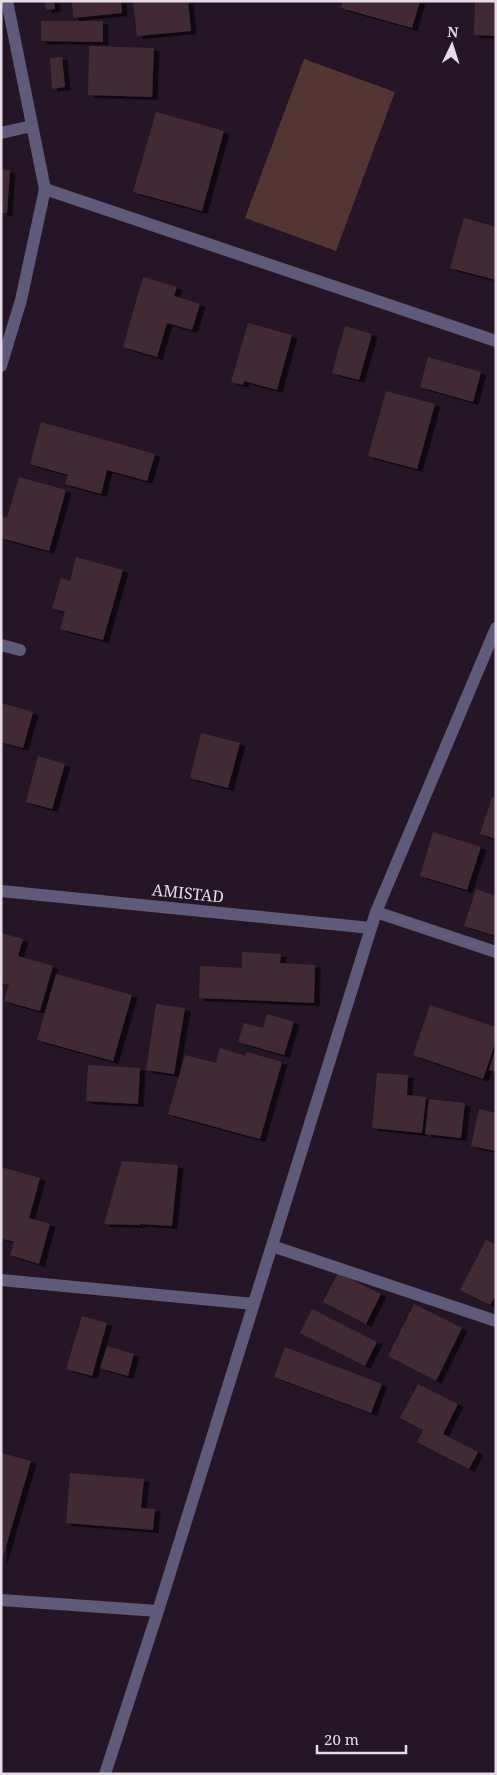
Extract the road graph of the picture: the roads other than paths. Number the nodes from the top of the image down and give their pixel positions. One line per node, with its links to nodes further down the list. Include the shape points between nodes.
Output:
1 (7, 1): 2 (street)
2 (32, 126): 3 (street); 4 (street)
3 (1, 133)
4 (45, 189): 5 (street); 6 (street, via 21,300)
5 (496, 341)
6 (1, 366)
7 (496, 628): 11 (street)
8 (1, 645): 9 (street)
9 (20, 650)
10 (1, 891): 12 (street, AMISTAD)
11 (376, 912): 12 (street); 13 (street)
12 (371, 928): 14 (street)
13 (496, 952)
14 (272, 1246): 16 (street); 17 (street)
15 (1, 1280): 16 (street)
16 (254, 1304): 19 (street)
17 (496, 1321)
18 (1, 1600): 19 (street)
19 (158, 1611): 20 (street)
20 (105, 1774)

